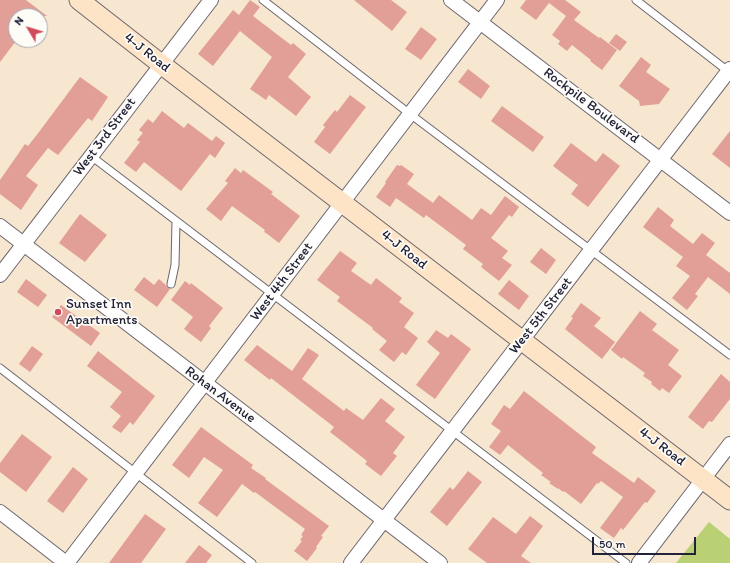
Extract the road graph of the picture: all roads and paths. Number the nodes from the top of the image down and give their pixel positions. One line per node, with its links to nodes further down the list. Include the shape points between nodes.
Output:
1 (79, 0): 8 (main road, 4-J Road)
2 (211, 0): 8 (street, West 3rd Street)
3 (263, 0): 10 (lane)
4 (451, 0): 7 (street, Rockpile Boulevard)
5 (497, 0): 7 (street, West 4th Street)
6 (636, 0): 9 (lane)
7 (480, 23): 10 (street, West 4th Street); 12 (street, Rockpile Boulevard)
8 (161, 64): 11 (street, West 3rd Street); 13 (main road, 4-J Road)
9 (729, 71): 12 (street, West 5th Street)
10 (410, 114): 13 (street, West 4th Street); 18 (lane)
11 (91, 156): 15 (lane); 17 (street, West 3rd Street)
12 (661, 159): 14 (street, Rockpile Boulevard); 18 (street, West 5th Street)
13 (343, 202): 21 (street, West 4th Street); 22 (main road, 4-J Road)
14 (730, 213)
15 (176, 221): 20 (lane, via 175,265); 21 (lane)
16 (0, 226): 17 (street, Rohan Avenue)
17 (23, 244): 19 (street, West 3rd Street); 25 (street, Rohan Avenue)
18 (591, 250): 22 (street, West 5th Street); 23 (lane)
19 (0, 275)
20 (171, 284)
21 (273, 295): 25 (street, West 4th Street); 26 (lane)
22 (522, 340): 26 (street, West 5th Street); 29 (main road, 4-J Road)
23 (730, 356)
24 (0, 368): 28 (lane)
25 (204, 383): 28 (street, West 4th Street); 32 (street, Rohan Avenue)
26 (452, 431): 32 (street, West 5th Street); 37 (lane)
27 (730, 444): 29 (street)
28 (136, 472): 33 (street, West 4th Street); 34 (lane)
29 (704, 479): 30 (main road, 4-J Road); 38 (street)
30 (730, 500)
31 (0, 512): 33 (street)
32 (384, 520): 35 (street, West 5th Street); 36 (street, Rohan Avenue)
33 (66, 563)
34 (252, 563)
35 (351, 563)
36 (440, 563)
37 (626, 563)
38 (639, 563)

